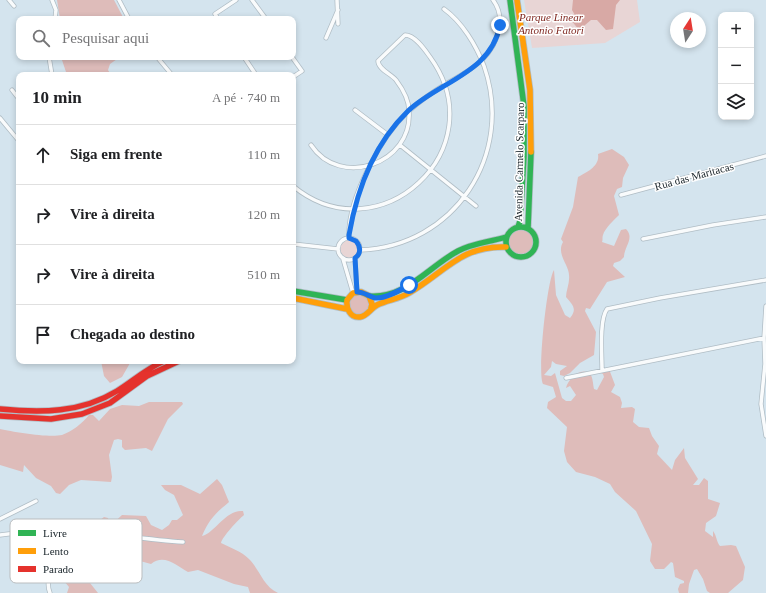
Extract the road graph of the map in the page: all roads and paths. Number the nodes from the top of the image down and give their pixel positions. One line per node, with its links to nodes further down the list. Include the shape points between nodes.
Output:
1 (9, 0): 11 (street)
2 (52, 0): 14 (street)
3 (118, 0): 15 (street)
4 (236, 0): 16 (street, via 215,14)
5 (252, 0): 17 (street)
6 (332, 0): 10 (street)
7 (493, 0): 24 (street, via 499,14 498,31 491,49)
8 (510, 0): 48 (main road, Avenida Carmelo Scarparo, via 523,91 524,173)
9 (517, 0): 49 (main road, Avenida Carmelo Scarparo, via 530,90 532,131)
10 (337, 1): 13 (street)
11 (14, 6)
12 (444, 9): 24 (street, via 468,35)
13 (338, 10): 18 (street); 19 (street)
14 (55, 16)
15 (127, 16)
16 (216, 16)
17 (264, 16)
18 (338, 24)
19 (326, 38)
20 (50, 60): 25 (street)
21 (160, 60): 26 (street)
22 (246, 60): 27 (street)
23 (294, 60): 28 (street, via 302,71)
24 (482, 61): 29 (street, via 472,70); 44 (street, via 492,104 490,137 482,165)
25 (52, 72)
26 (170, 72)
27 (253, 72)
28 (296, 75)
29 (445, 84): 33 (street); 33 (street, via 427,53 411,37 403,37 378,63 403,90); 41 (street, via 449,104 448,128 443,150)
30 (12, 90): 31 (street)
31 (16, 95)
32 (355, 110): 35 (street)
33 (409, 110): 35 (street); 38 (street, via 407,128)
34 (0, 118): 36 (street)
35 (388, 135): 40 (street)
36 (16, 137)
37 (311, 145): 40 (street, via 320,156 332,163 346,167)
38 (400, 145): 40 (street, via 384,159); 41 (street)
39 (766, 156): 43 (street, Rua das Maritacas)
40 (370, 166): 46 (street)
41 (432, 170): 44 (street); 46 (street, via 414,188 394,200 380,205)
42 (296, 188): 46 (street, via 316,200)
43 (621, 195)
44 (464, 196): 45 (street); 56 (street, via 438,224 416,237 388,247)
45 (476, 206)
46 (354, 208): 51 (street)
47 (766, 217): 52 (street)
48 (518, 227): 49 (main road); 50 (main road)
49 (528, 228): 54 (main road, via 535,236 536,242 529,255 513,255)
50 (506, 237): 54 (main road); 62 (main road, via 459,250 409,285 391,294 377,298)
51 (349, 238): 55 (street, via 342,240); 56 (street, via 356,241)
52 (643, 240)
53 (296, 244): 55 (street)
54 (506, 247): 66 (main road, via 481,249 462,256 413,291)
55 (338, 249): 58 (street)
56 (360, 250): 57 (street)
57 (355, 258): 58 (street); 61 (street)
58 (343, 259): 61 (street)
59 (766, 280): 71 (street, via 608,309 604,314)
60 (296, 292): 64 (main road)
61 (355, 293): 62 (main road, via 365,293); 64 (main road)
62 (369, 296): 66 (main road)
63 (296, 299): 67 (main road)
64 (347, 300): 67 (main road)
65 (766, 306): 68 (street)
66 (372, 308): 67 (main road, via 362,317 353,316)
67 (347, 309)
68 (764, 338): 71 (street); 75 (street, via 765,364 761,404)
69 (157, 364): 73 (main road, via 144,370 117,390 82,407 51,413)
70 (173, 364): 74 (main road, via 147,376 110,403 82,414 51,419)
71 (602, 370): 72 (street)
72 (566, 378)
73 (0, 409)
74 (0, 416)
75 (766, 436)
76 (36, 501): 77 (street)
77 (0, 519)
78 (10, 534): 79 (street)
79 (0, 535)
80 (142, 539): 81 (street)
81 (183, 542)
82 (51, 583): 83 (street)
83 (50, 593)

